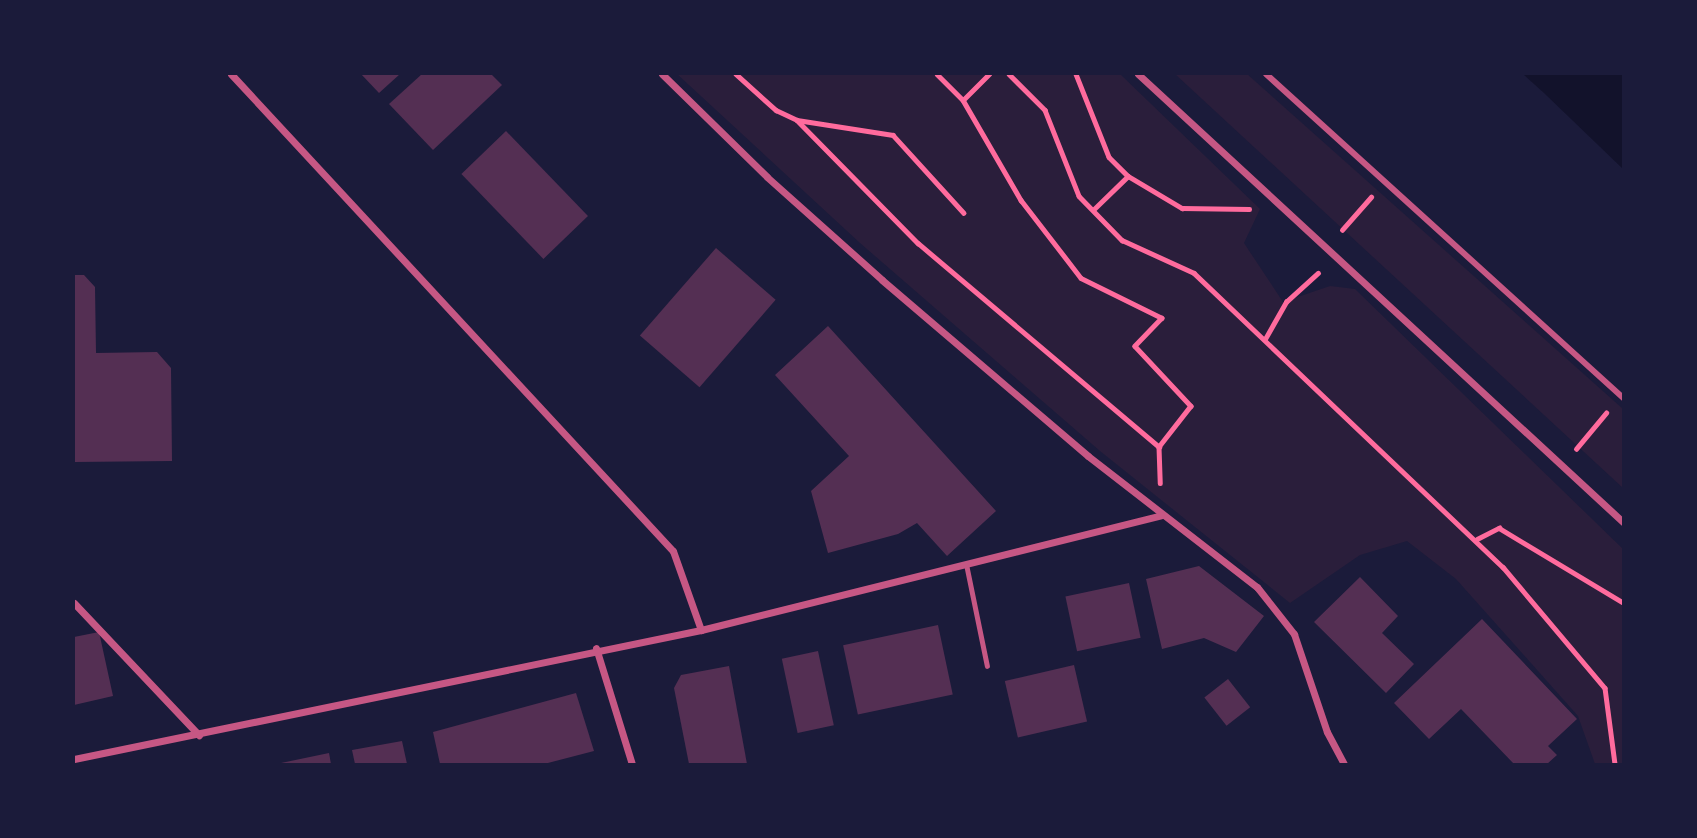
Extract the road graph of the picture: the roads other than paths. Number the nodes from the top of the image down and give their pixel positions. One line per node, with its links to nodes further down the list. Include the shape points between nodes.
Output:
1 (231, 74): 10 (street, via 673,551)
2 (662, 74): 6 (street, via 882,280)
3 (1138, 74): 7 (street)
4 (1266, 74): 5 (street)
5 (1622, 397)
6 (1161, 515): 8 (street); 16 (street, via 1257,587 1284,618 1301,649 1327,732)
7 (1623, 523)
8 (966, 564): 10 (street); 12 (lane)
9 (74, 603): 13 (street)
10 (701, 630): 11 (street)
11 (596, 648): 13 (street); 15 (street)
12 (987, 666)
13 (199, 735): 14 (street)
14 (74, 759)
15 (632, 765)
16 (1344, 765)

